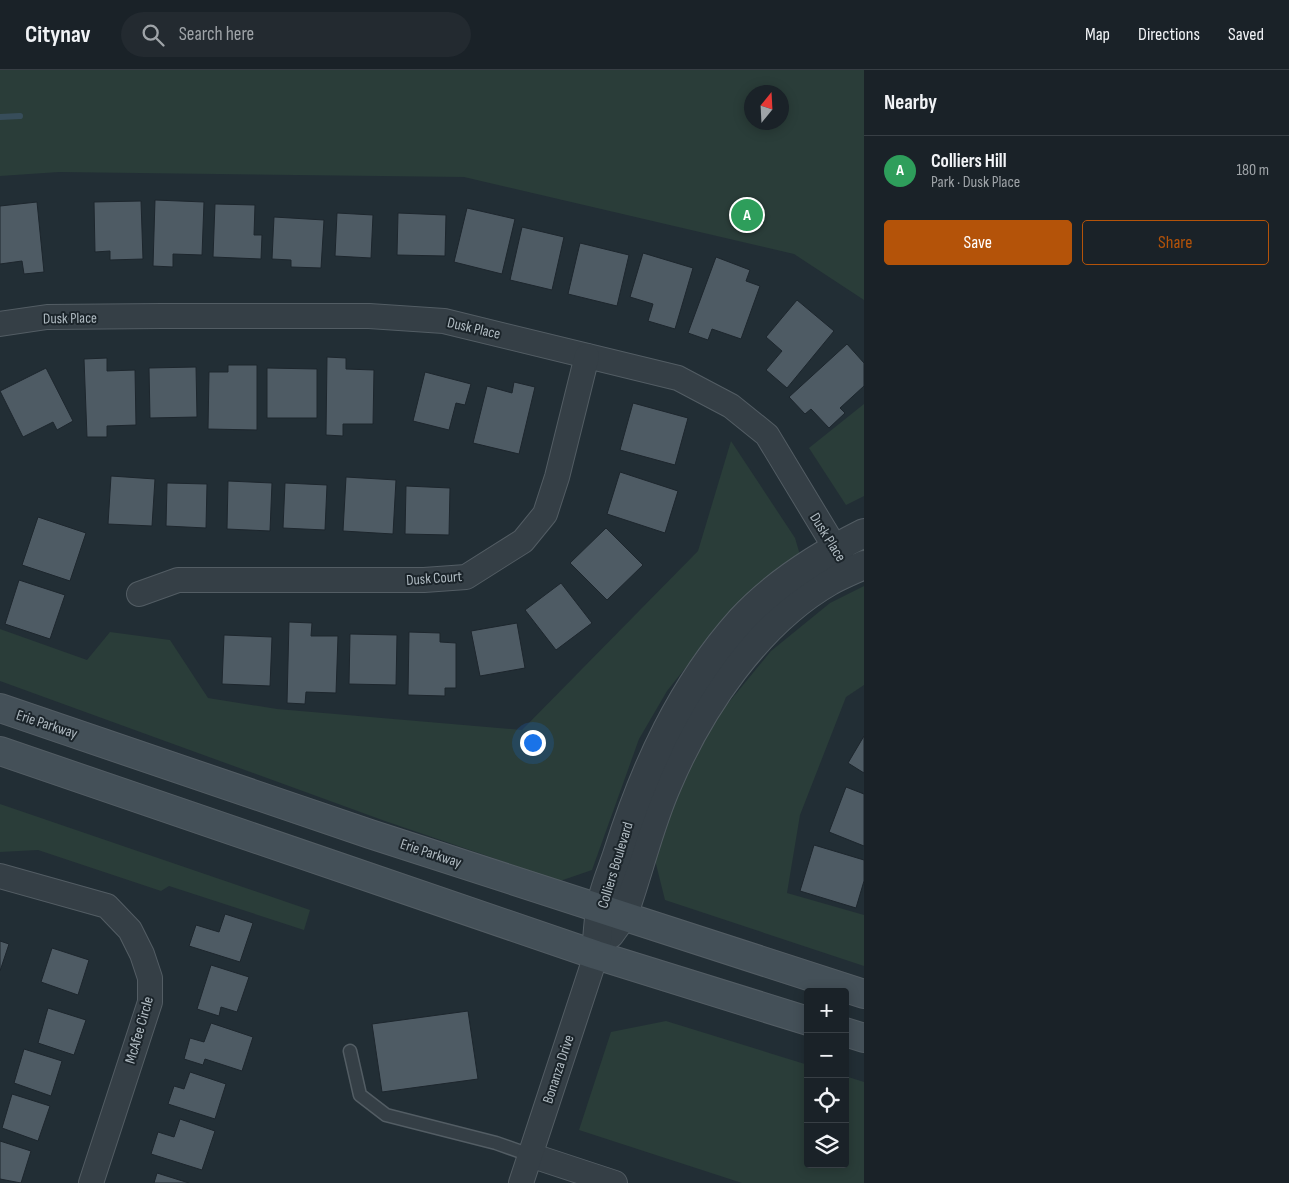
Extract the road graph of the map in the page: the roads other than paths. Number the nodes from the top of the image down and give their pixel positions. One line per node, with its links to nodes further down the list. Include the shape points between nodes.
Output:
1 (0, 324): 2 (street, Dusk Place, via 47,317 369,316 444,321)
2 (587, 356): 4 (street, Dusk Place, via 678,378 731,406 767,435); 6 (street, Dusk Court, via 545,514 523,541 466,577 424,580 178,580)
3 (864, 532): 4 (street, Colliers Boulevard)
4 (834, 548): 5 (street, Dusk Place); 10 (street, Colliers Boulevard, via 793,575 742,620 698,676 663,734 639,787)
5 (857, 568): 10 (street, Colliers Boulevard, via 829,582 786,615 760,638 722,685 691,734)
6 (139, 594)
7 (0, 708): 10 (main road, Erie Parkway)
8 (0, 751): 11 (main road)
9 (0, 876): 18 (street, McAfee Circle, via 107,906 130,930 150,978 150,1002)
10 (612, 912): 11 (street, Colliers Boulevard); 12 (main road, Erie Parkway)
11 (596, 955): 13 (main road); 17 (street, Bonanza Drive)
12 (864, 994)
13 (804, 1020)
14 (848, 1033): 15 (main road)
15 (864, 1038)
16 (350, 1051): 17 (lane, via 360,1096 386,1114)
17 (530, 1155): 19 (street, Bonanza Drive); 20 (street)
18 (91, 1183)
19 (521, 1183)
20 (615, 1183)

